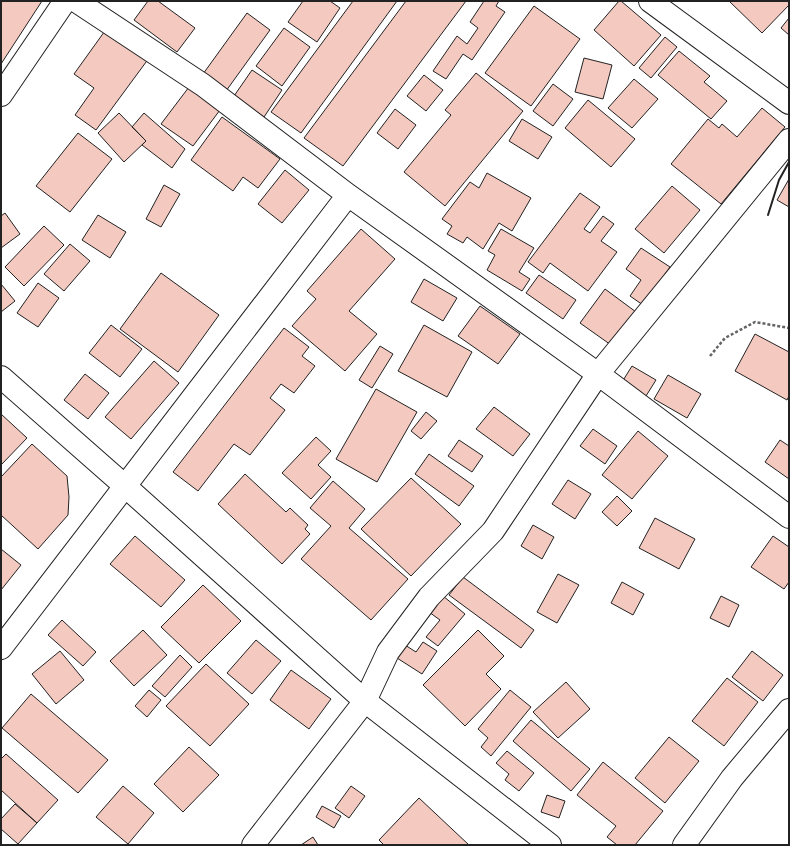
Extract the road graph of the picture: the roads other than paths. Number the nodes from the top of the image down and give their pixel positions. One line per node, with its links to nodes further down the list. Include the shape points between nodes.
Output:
1 (65, 1): 4 (street)
2 (76, 1): 7 (street, via 203,85)
3 (650, 1): 5 (street)
4 (1, 95)
5 (789, 103)
6 (789, 140): 8 (street)
7 (348, 195): 8 (street); 10 (street)
8 (598, 374): 11 (street); 13 (street, via 493,531 429,597 388,652)
9 (1, 377): 10 (street)
10 (125, 486): 12 (street); 13 (street)
11 (789, 516)
12 (1, 648)
13 (365, 702): 15 (street); 16 (street)
14 (789, 710): 17 (street, via 732,778)
15 (253, 845)
16 (550, 845)
17 (684, 845)

